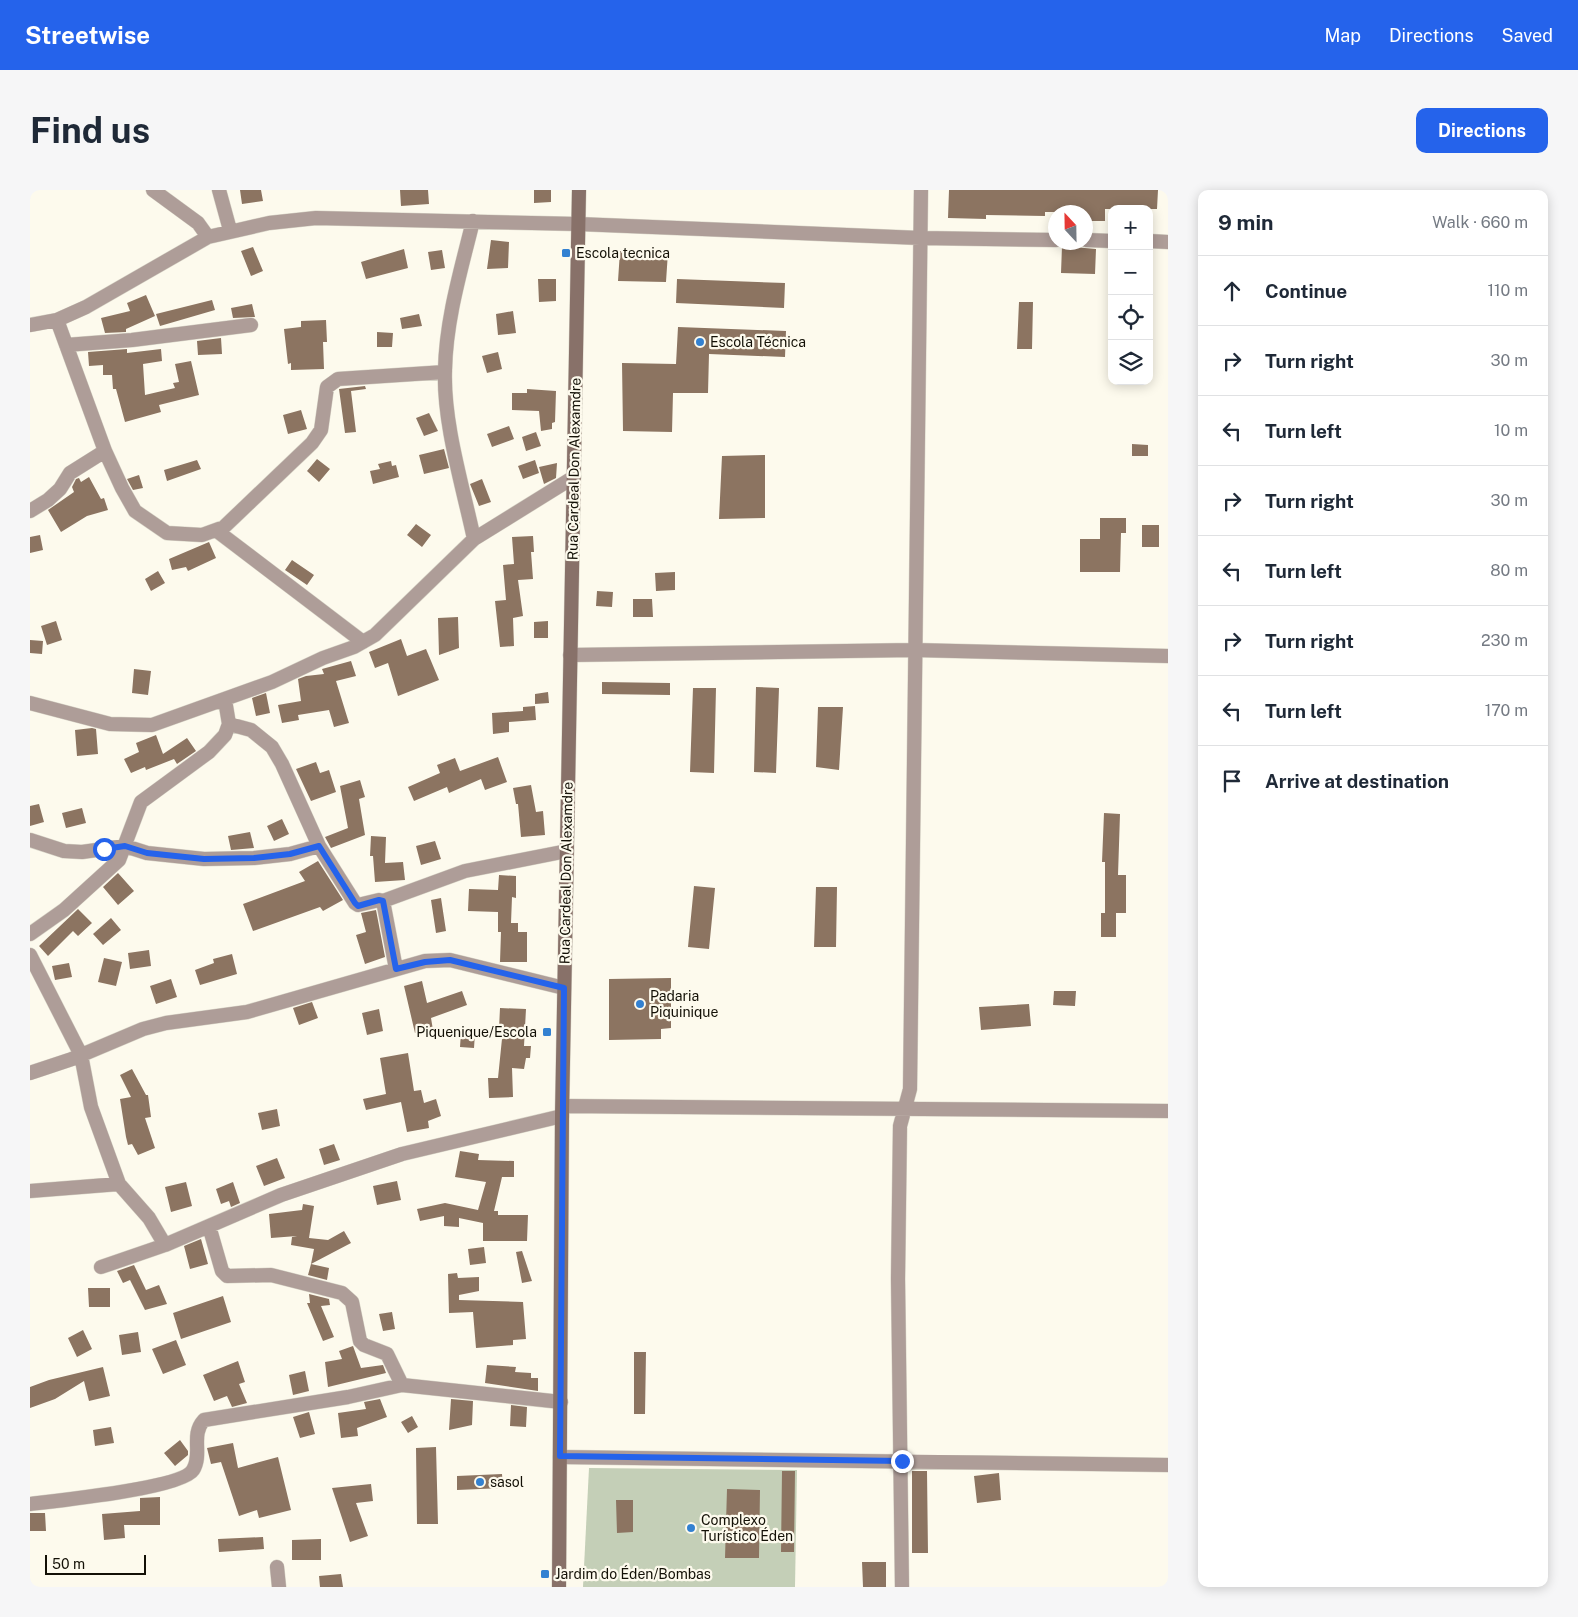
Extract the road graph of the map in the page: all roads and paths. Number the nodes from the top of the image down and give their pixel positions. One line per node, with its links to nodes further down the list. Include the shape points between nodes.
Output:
1 (153, 190): 8 (street, via 198,224)
2 (219, 190): 7 (street)
3 (578, 190): 6 (main road, Rua Cardeal Don Alexamdre)
4 (921, 190): 9 (street)
5 (473, 221): 6 (street); 7 (street, via 316,218); 19 (street, via 448,328)
6 (578, 224): 9 (street); 21 (main road, Rua Cardeal Don Alexamdre)
7 (230, 230): 8 (street)
8 (208, 237): 15 (street, via 86,307)
9 (920, 238): 10 (street); 26 (street)
10 (1048, 240)
11 (1093, 240): 12 (street)
12 (1108, 241)
13 (1153, 241): 14 (street)
14 (1168, 242)
15 (57, 320): 16 (street); 18 (street)
16 (30, 325)
17 (251, 325): 18 (street)
18 (66, 345): 20 (street)
19 (445, 372): 23 (street, via 331,382 327,386 321,430 312,443); 24 (street, via 448,414)
20 (105, 451): 22 (street, via 70,473 60,489); 23 (street, via 135,510 150,523 167,533 202,535)
21 (574, 477): 24 (street); 27 (main road, Rua Cardeal Don Alexamdre)
22 (30, 511)
23 (217, 531): 25 (street)
24 (474, 539): 25 (street)
25 (363, 642): 29 (street)
26 (914, 650): 27 (street); 28 (street); 43 (street, via 910,1089)
27 (570, 655): 35 (main road, Rua Cardeal Don Alexamdre)
28 (1168, 656)
29 (225, 700): 30 (street, via 163,722 138,726 93,720); 31 (street)
30 (30, 703)
31 (229, 724): 33 (street, via 225,735 208,752 141,802); 34 (street, via 251,730 272,747)
32 (30, 840): 33 (street, via 64,851)
33 (125, 846): 34 (street, via 147,853 204,859 290,854); 37 (street, via 119,860 110,869 64,910)
34 (319, 846): 36 (street, via 358,906)
35 (566, 851): 36 (street, via 466,872); 40 (main road, Rua Cardeal Don Alexamdre)
36 (383, 901): 39 (street)
37 (30, 934)
38 (30, 955): 41 (street)
39 (396, 969): 40 (street, via 450,960); 41 (street, via 247,1012 143,1029)
40 (564, 988): 44 (main road, Rua Cardeal Don Alexamdre)
41 (81, 1055): 42 (street); 46 (street, via 91,1107)
42 (30, 1072)
43 (907, 1107): 44 (street); 45 (street); 54 (street, via 900,1126 898,1250)
44 (562, 1111): 48 (street, via 402,1154 281,1195); 52 (main road, Rua Cardeal Don Alexamdre)
45 (1168, 1111)
46 (119, 1184): 47 (street); 49 (street, via 149,1218)
47 (30, 1190)
48 (209, 1226): 49 (street); 51 (street, via 222,1271 228,1276 272,1275 348,1297 352,1302 360,1341 391,1358)
49 (165, 1245): 50 (street)
50 (101, 1267)
51 (402, 1385): 52 (street); 56 (street, via 204,1420 196,1434 197,1458 193,1471 184,1478 128,1490)
52 (561, 1402): 53 (main road, Rua Cardeal Don Alexamdre)
53 (560, 1456): 54 (street); 59 (main road, Rua Cardeal Don Alexamdre)
54 (902, 1461): 55 (street); 60 (street)
55 (1168, 1465)
56 (30, 1504)
57 (277, 1567): 58 (street)
58 (279, 1587)
59 (559, 1587)
60 (902, 1587)

